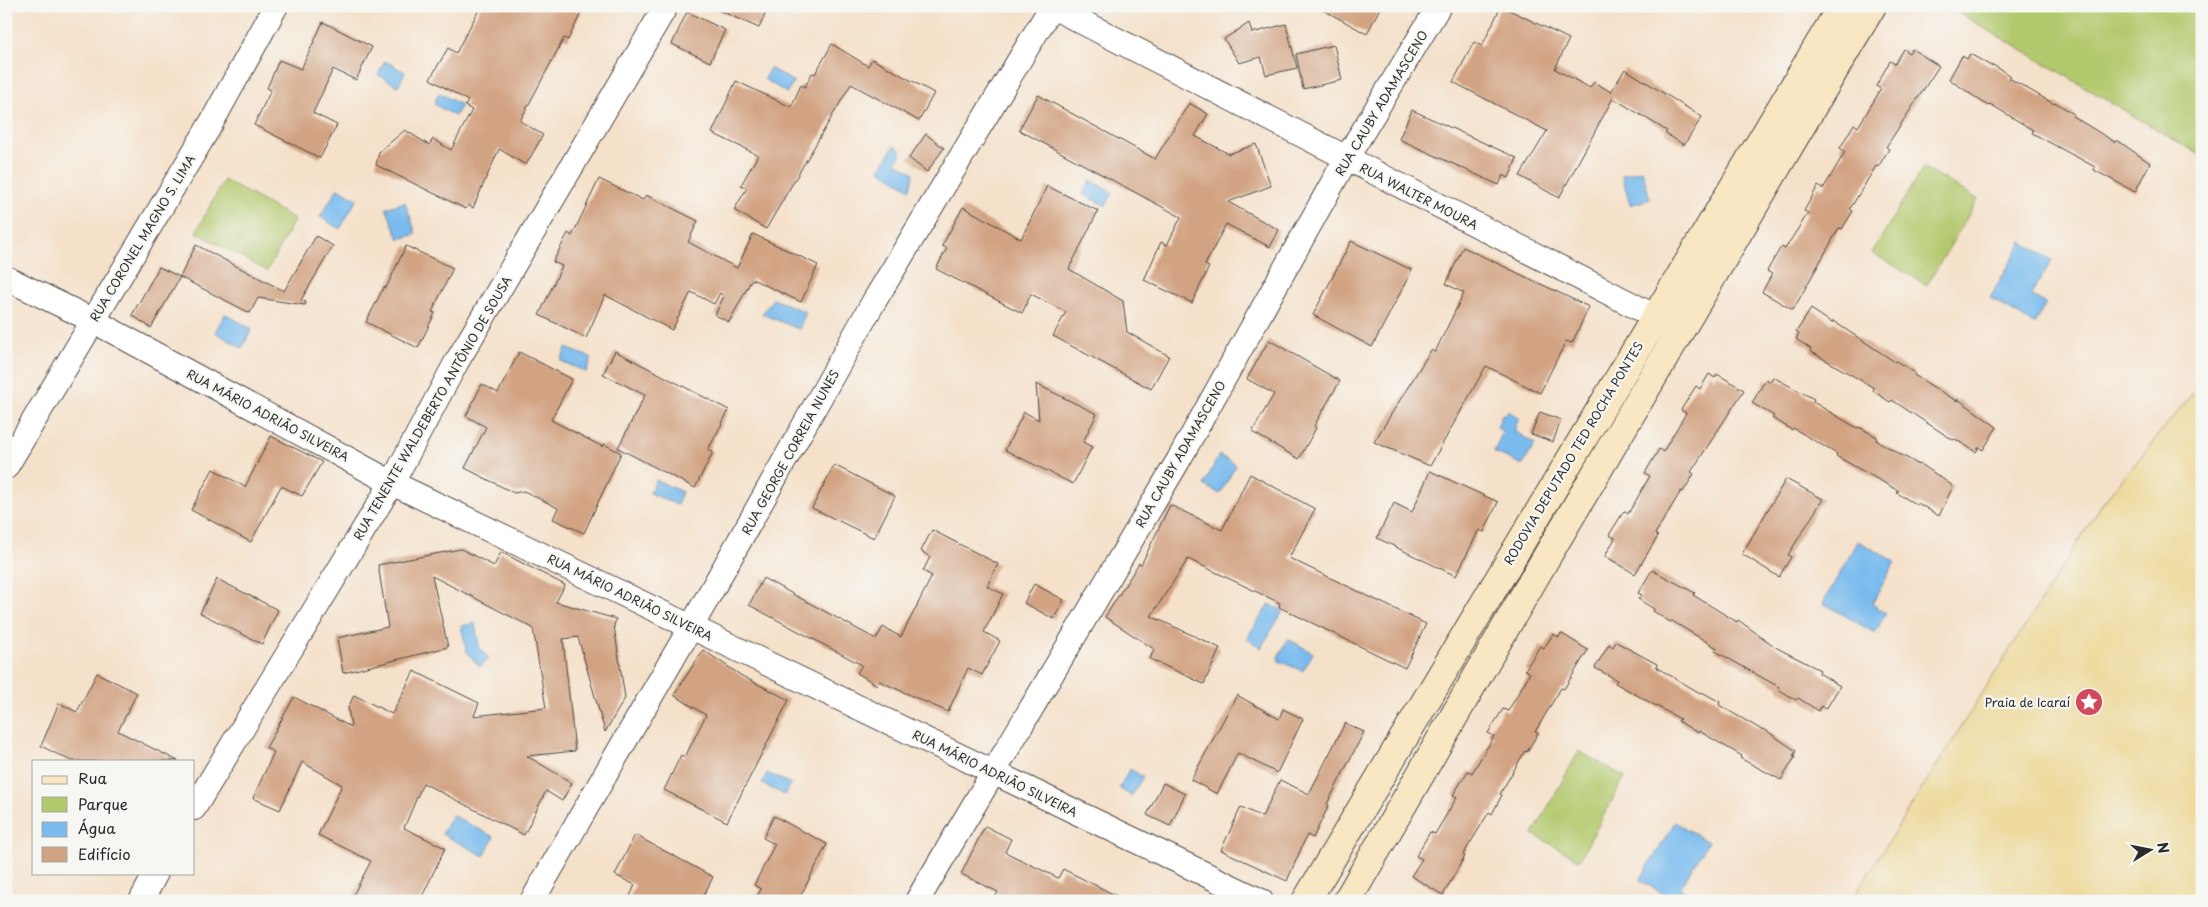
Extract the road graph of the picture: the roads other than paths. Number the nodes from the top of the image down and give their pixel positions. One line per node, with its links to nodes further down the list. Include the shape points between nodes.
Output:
1 (276, 6): 10 (street, RUA CORONEL MAGNO S. LIMA, via 209,127)
2 (666, 6): 13 (street, RUA TENENTE WALDEBERTO ANTÔNIO DE SOUSA, via 456,363)
3 (1052, 6): 7 (street, RUA WALTER MOURA); 14 (street, RUA GEORGE CORREIA NUNES, via 873,303)
4 (1439, 6): 7 (street, RUA CAUBY ADAMASCENO)
5 (1842, 6): 9 (main road, RODOVIA DEPUTADO TED ROCHA PONTES)
6 (1872, 6): 11 (main road)
7 (1346, 159): 9 (street, RUA WALTER MOURA); 15 (street, RUA CAUBY ADAMASCENO, via 1178,461)
8 (6, 278): 10 (street, RUA MÁRIO ADRIÃO SILVEIRA)
9 (1654, 316): 11 (street, RUA WALTER MOURA); 22 (main road, RODOVIA DEPUTADO TED ROCHA PONTES)
10 (92, 320): 12 (street, RUA CORONEL MAGNO S. LIMA); 13 (street, RUA MÁRIO ADRIÃO SILVEIRA)
11 (1678, 333): 23 (main road)
12 (6, 467)
13 (392, 482): 14 (street, RUA MÁRIO ADRIÃO SILVEIRA); 16 (street, RUA TENENTE WALDEBERTO ANTÔNIO DE SOUSA)
14 (691, 627): 15 (street, RUA MÁRIO ADRIÃO SILVEIRA); 19 (street, RUA GEORGE CORREIA NUNES)
15 (993, 772): 20 (street, RUA CAUBY ADAMASCENO); 21 (street, RUA MÁRIO ADRIÃO SILVEIRA)
16 (195, 806)
17 (155, 874): 18 (street)
18 (141, 901)
19 (532, 901)
20 (917, 901)
21 (1261, 901)
22 (1306, 901)
23 (1347, 901)

